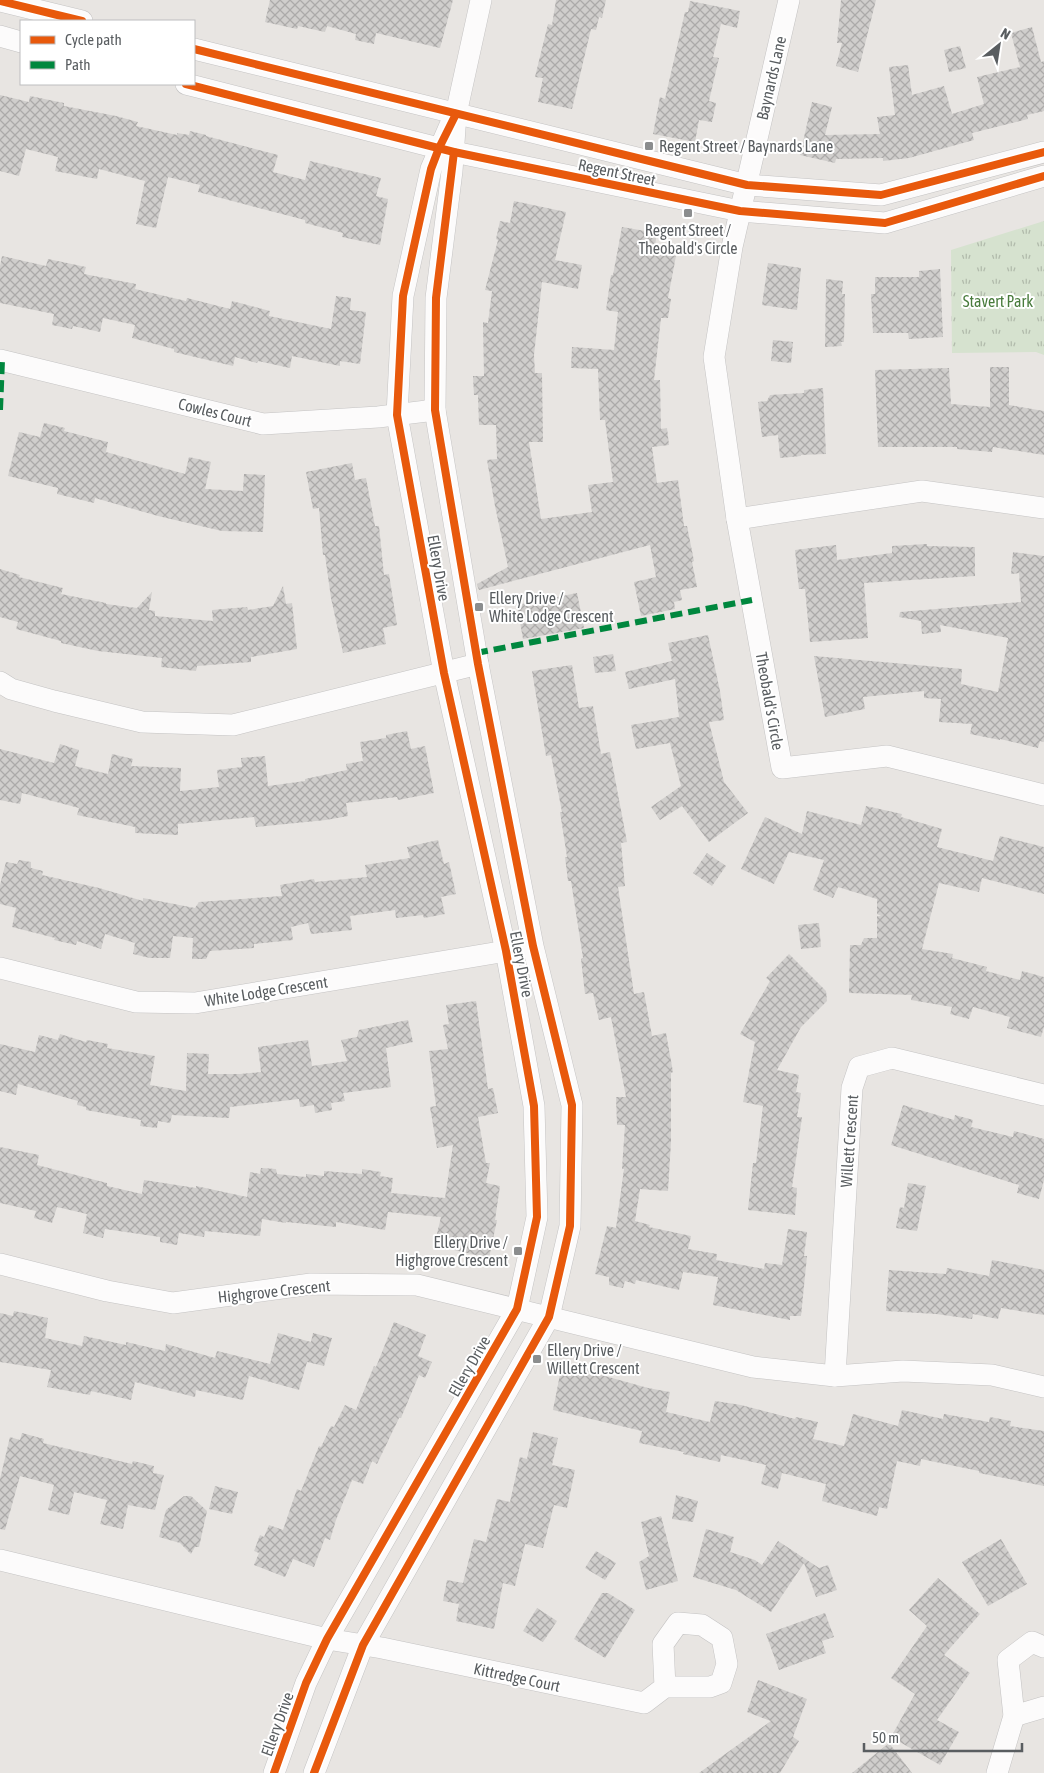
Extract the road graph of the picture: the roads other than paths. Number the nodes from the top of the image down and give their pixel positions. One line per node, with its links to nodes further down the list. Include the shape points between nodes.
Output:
1 (481, 0): 9 (street)
2 (789, 0): 13 (street, Baynards Lane)
3 (0, 1): 4 (street)
4 (78, 20)
5 (0, 36): 6 (street)
6 (20, 42)
7 (195, 49): 9 (street, Regent Street)
8 (190, 85): 10 (street, Regent Street)
9 (456, 114): 10 (street, Ellery Drive); 13 (street, Regent Street)
10 (446, 150): 14 (street, Regent Street); 16 (street, Ellery Drive, via 436,298); 17 (street, Ellery Drive, via 431,169 402,296)
11 (1044, 152): 13 (street, Regent Street, via 881,195)
12 (1044, 176): 14 (street, Regent Street, via 885,223)
13 (747, 185): 14 (street, Theobald's Circle)
14 (740, 211): 19 (street, Theobald's Circle, via 714,357)
15 (0, 360): 17 (street, Cowles Court, via 263,424)
16 (435, 410): 17 (street, Cowles Court); 20 (street, Ellery Drive)
17 (397, 415): 21 (street, Ellery Drive)
18 (1044, 508): 19 (street, via 922,491)
19 (737, 519): 23 (street, Theobald's Circle, via 782,768 887,756)
20 (478, 664): 21 (street); 24 (street, Ellery Drive)
21 (444, 673): 22 (street, via 233,725 142,722 11,689); 25 (street, Ellery Drive)
22 (0, 682)
23 (1044, 795)
24 (534, 946): 25 (street, White Lodge Crescent); 30 (street, Ellery Drive, via 572,1105 570,1226)
25 (506, 951): 26 (street, White Lodge Crescent, via 195,1003 136,1002); 29 (street, Ellery Drive, via 534,1106 537,1217)
26 (0, 968)
27 (1044, 1095): 31 (street, Willett Crescent, via 892,1058 859,1067 852,1088)
28 (0, 1264): 29 (street, Highgrove Crescent, via 106,1291 173,1303 311,1284 417,1285)
29 (517, 1309): 30 (street, Highgrove Crescent); 34 (street, Ellery Drive)
30 (549, 1317): 31 (street, via 753,1367); 35 (street, Ellery Drive)
31 (835, 1376): 32 (street, via 903,1370 992,1375)
32 (1044, 1388)
33 (0, 1560): 34 (street)
34 (327, 1639): 35 (street); 40 (street, Ellery Drive, via 306,1683)
35 (363, 1645): 37 (street, Kittredge Court, via 644,1703); 41 (street, Ellery Drive)
36 (1044, 1647): 39 (street, via 1032,1642 1008,1660)
37 (665, 1687)
38 (1044, 1707): 39 (street)
39 (1014, 1716): 42 (street)
40 (274, 1773)
41 (314, 1773)
42 (997, 1773)

